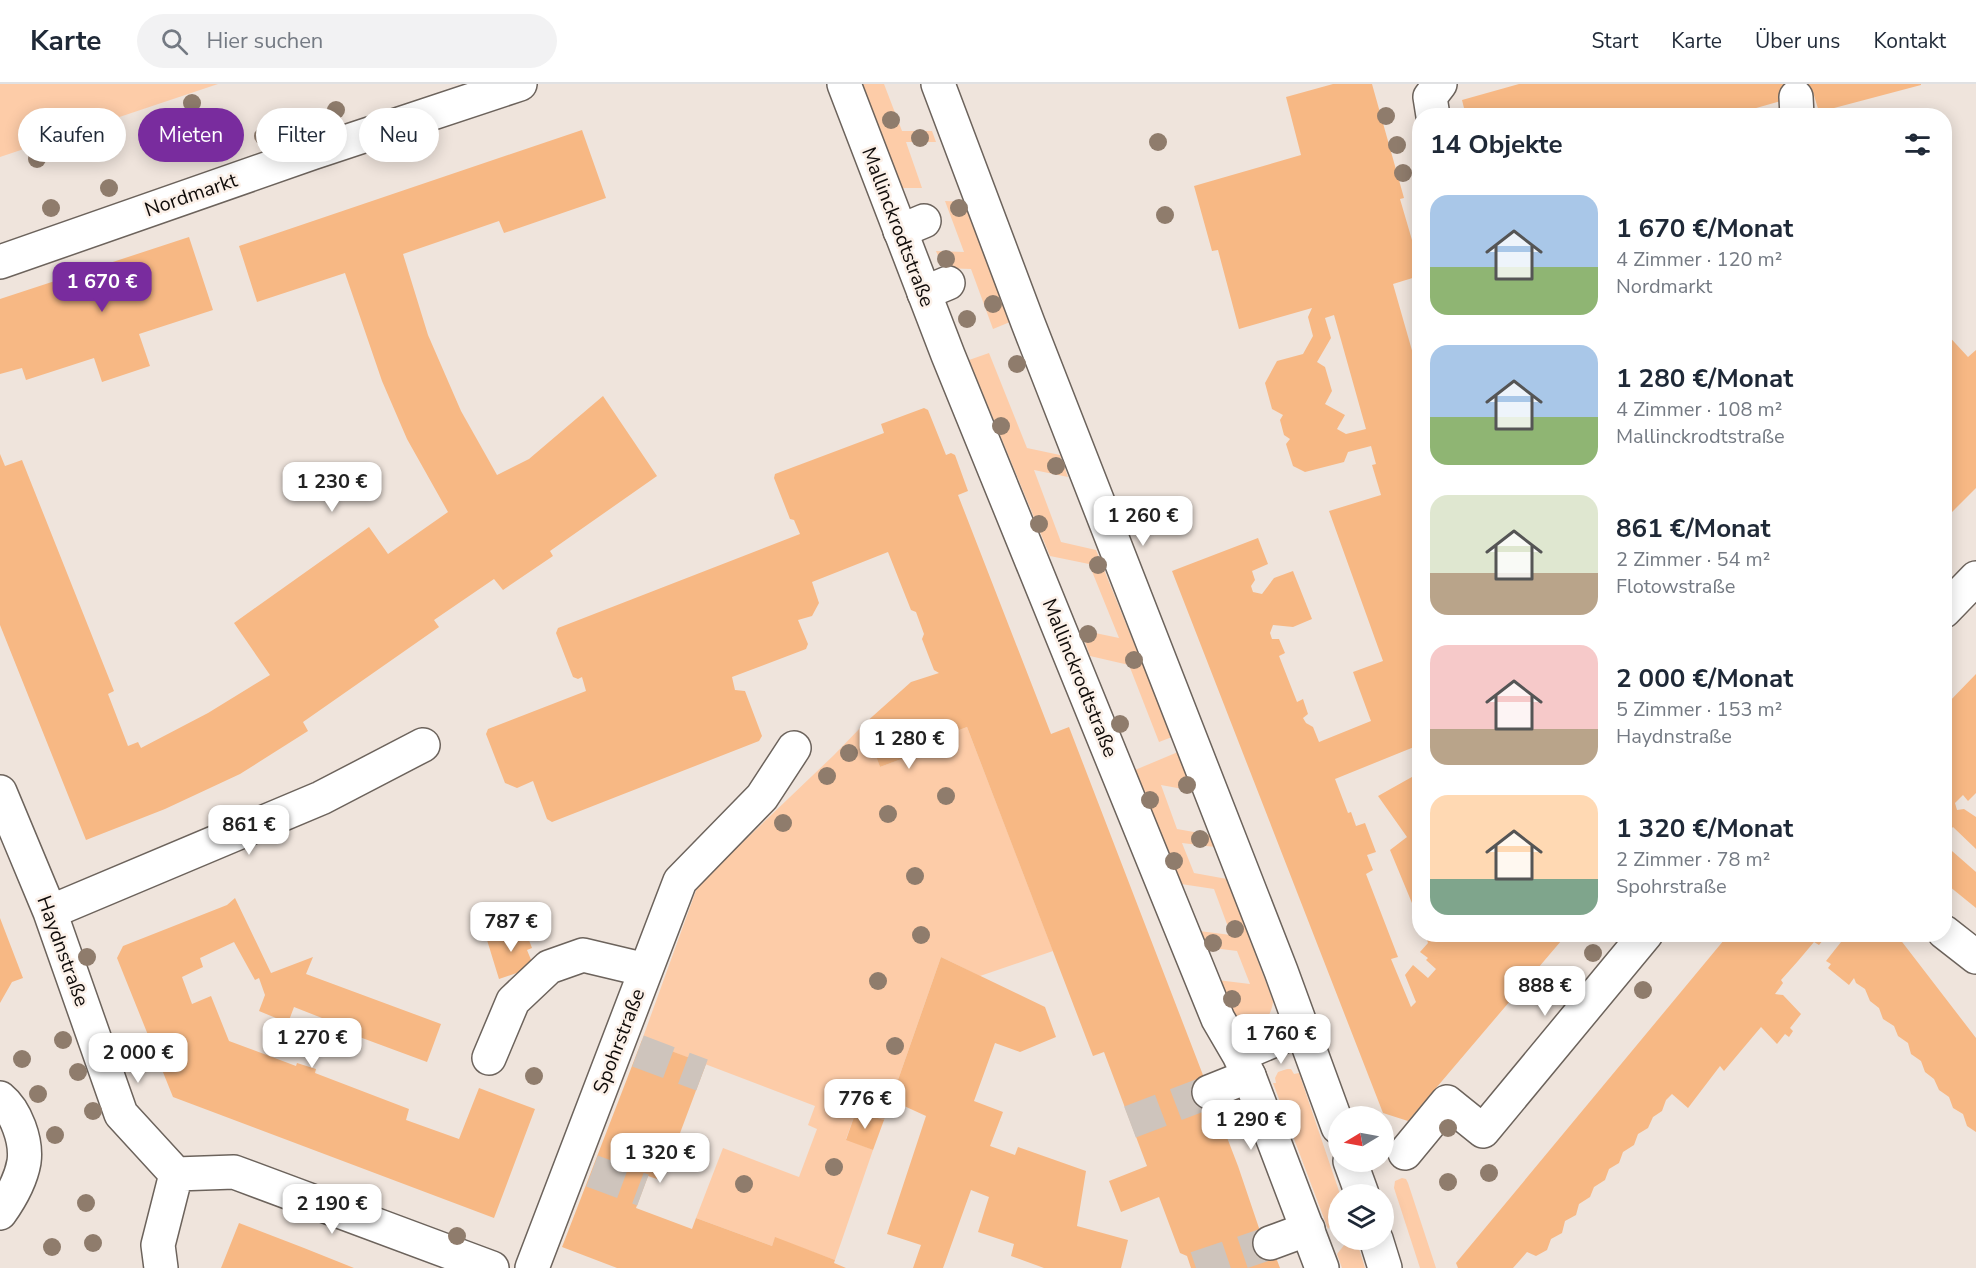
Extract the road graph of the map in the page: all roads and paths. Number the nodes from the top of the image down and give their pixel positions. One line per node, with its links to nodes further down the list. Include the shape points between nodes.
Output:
1 (520, 84): 6 (street, Nordmarkt)
2 (844, 84): 19 (street, Mallinckrodtstraße, via 912,226 1218,1019)
3 (1440, 84): 5 (street, via 1430,97)
4 (935, 97): 17 (street, via 954,158 1028,323)
5 (1432, 108)
6 (0, 262)
7 (1976, 578): 8 (street)
8 (1952, 603)
9 (423, 745): 12 (street, via 321,798)
10 (794, 748): 16 (street, Spohrstraße, via 762,797 680,881)
11 (0, 792): 12 (street, Haydnstraße)
12 (50, 912): 24 (street, Haydnstraße, via 121,1113)
13 (1952, 938): 15 (street)
14 (1639, 942): 23 (street, via 1483,1131 1447,1102)
15 (1976, 957)
16 (645, 970): 18 (street, via 583,955 549,967 513,1001); 31 (street, Spohrstraße, via 628,1047 582,1167)
17 (1303, 1028): 19 (street); 22 (street)
18 (489, 1058)
19 (1244, 1065): 20 (street); 26 (street, Mallinckrodtstraße)
20 (1209, 1092)
21 (0, 1098): 25 (street, via 21,1126 24,1161)
22 (1331, 1106)
23 (1405, 1152)
24 (176, 1174): 29 (street, via 158,1245); 30 (street, via 234,1172)
25 (0, 1213)
26 (1308, 1229): 27 (street); 32 (street, Mallinckrodtstraße)
27 (1270, 1243)
28 (1379, 1250): 33 (street)
29 (161, 1268)
30 (492, 1268)
31 (532, 1268)
32 (1322, 1268)
33 (1385, 1268)

